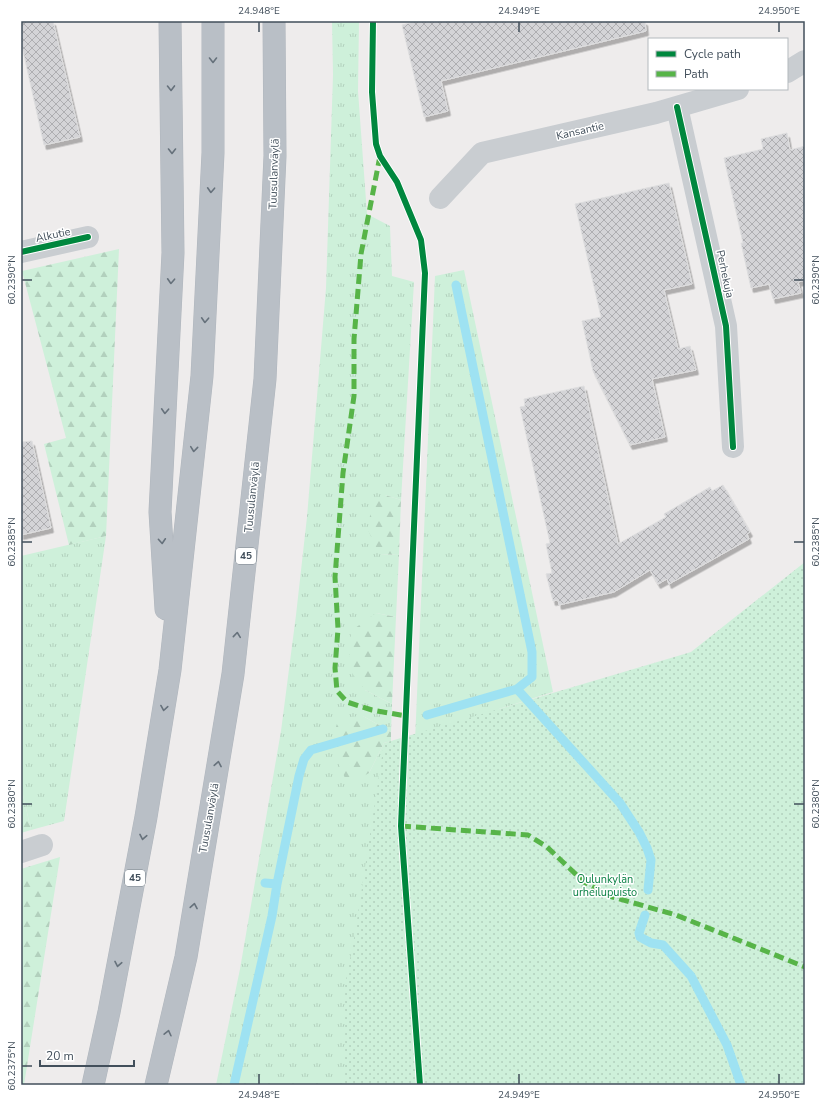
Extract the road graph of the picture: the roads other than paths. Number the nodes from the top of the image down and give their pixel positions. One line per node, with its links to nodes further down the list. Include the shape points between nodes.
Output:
1 (170, 21): 14 (highway, one-way to 14, via 173,253 160,512)
2 (213, 21): 14 (highway, 45, one-way to 14, via 213,153 202,376)
3 (274, 21): 18 (highway, Tuusulanväylä / 45, one-way to 3, via 186,957 233,674 265,379 275,156)
4 (805, 61): 6 (street)
5 (805, 69): 7 (street)
6 (788, 72)
7 (788, 73)
8 (735, 90): 9 (street, Kansantie)
9 (677, 107): 10 (street, Kansantie, via 482,153); 13 (street, Perhekuja, via 726,326)
10 (440, 198)
11 (88, 237): 12 (street, Alkutie)
12 (21, 252)
13 (733, 448)
14 (170, 670): 17 (highway, 45, one-way to 17, via 146,818)
15 (42, 845): 16 (street)
16 (21, 852)
17 (93, 1085)
18 (156, 1085)

